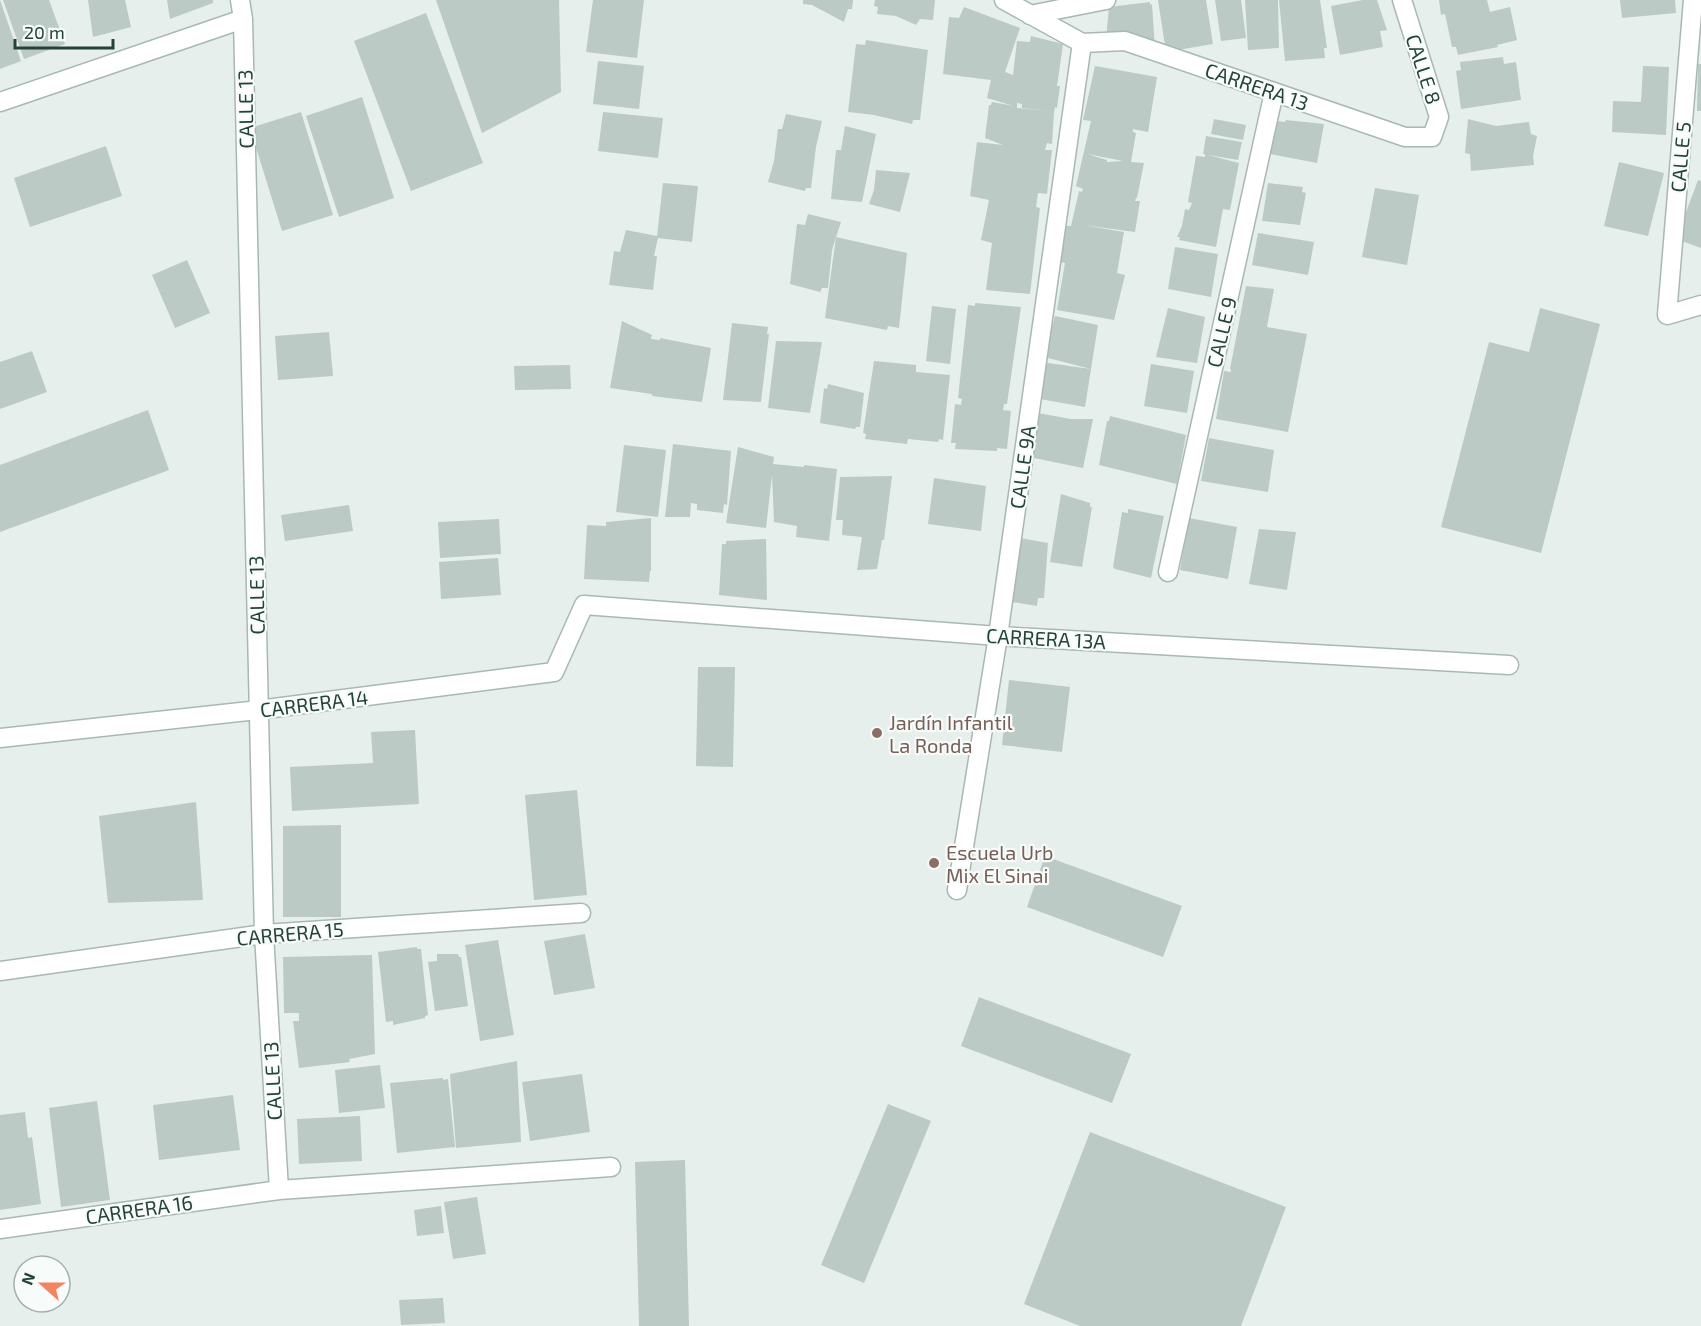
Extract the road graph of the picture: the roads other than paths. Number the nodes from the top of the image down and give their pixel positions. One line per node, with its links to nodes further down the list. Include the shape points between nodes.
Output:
1 (240, 0): 7 (street, CALLE 13)
2 (1004, 0): 6 (street)
3 (1106, 0): 6 (street)
4 (1402, 0): 11 (street, CALLE 8, via 1439,117)
5 (1693, 0): 12 (street, CALLE 5, via 1667,315)
6 (1030, 15): 8 (street)
7 (243, 19): 10 (street); 17 (street, CALLE 13)
8 (1082, 43): 9 (street, CARRERA 13, via 1125,41); 15 (street, CALLE 9A)
9 (1274, 92): 11 (street, CARRERA 13, via 1405,137); 13 (street, CALLE 9)
10 (0, 102)
11 (1432, 137)
12 (1701, 305)
13 (1168, 572)
14 (584, 605): 15 (street, CARRERA 13A); 17 (street, CARRERA 14, via 554,672)
15 (998, 636): 16 (street, CARRERA 13A); 19 (street, CALLE 9A)
16 (1509, 665)
17 (258, 710): 18 (street, CARRERA 14); 21 (street, CALLE 13)
18 (0, 738)
19 (957, 890)
20 (581, 913): 21 (street, CARRERA 15)
21 (264, 934): 22 (street, CARRERA 15); 24 (street, CALLE 13)
22 (0, 971)
23 (610, 1167): 24 (street, CARRERA 16)
24 (279, 1190): 25 (street, CARRERA 16)
25 (0, 1229)

